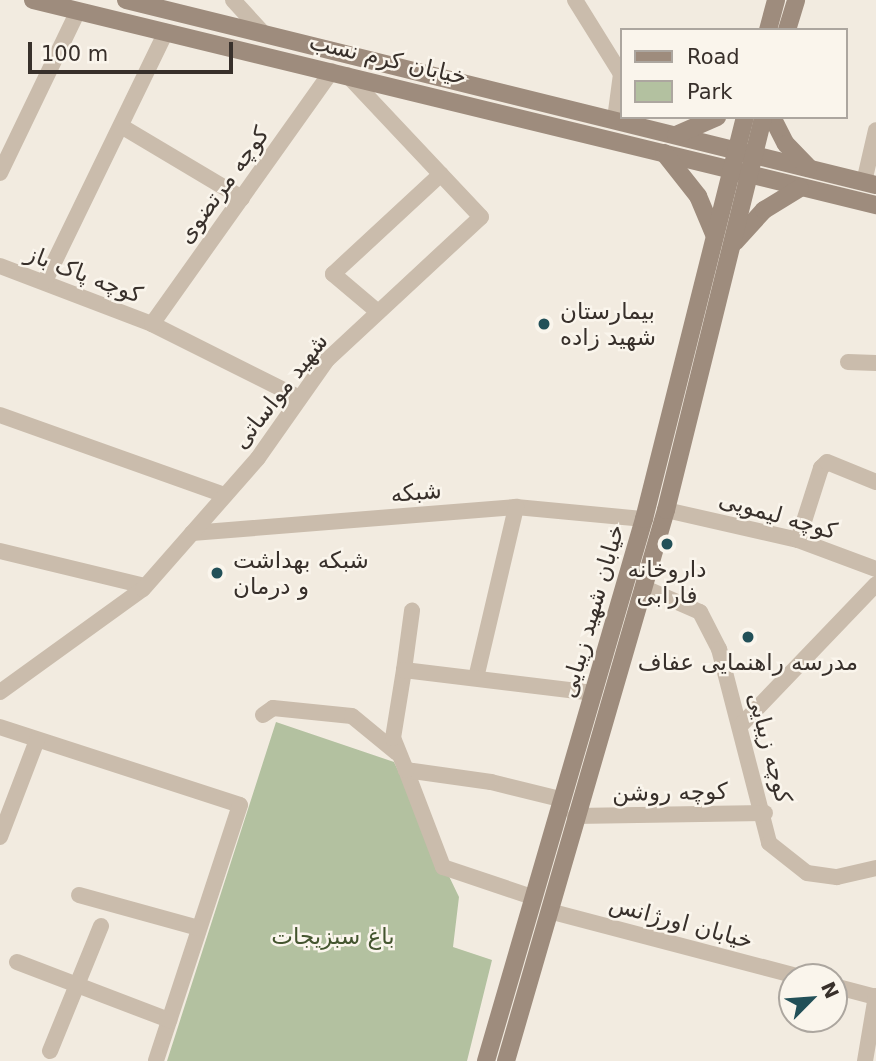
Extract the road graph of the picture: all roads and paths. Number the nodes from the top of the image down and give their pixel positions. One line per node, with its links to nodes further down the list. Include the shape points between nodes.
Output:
1 (33, 0): 7 (main road, خیابان کرم نسب)
2 (126, 0): 11 (main road, خیابان کرم نسب)
3 (233, 0): 11 (street)
4 (576, 0): 12 (street)
5 (776, 0): 8 (main road)
6 (796, 0): 9 (main road)
7 (78, 11): 10 (main road, خیابان کرم نسب); 29 (street)
8 (769, 28)
9 (789, 28)
10 (166, 32): 13 (main road, خیابان کرم نسب); 20 (street)
11 (265, 34): 15 (main road, خیابان کرم نسب)
12 (620, 72)
13 (340, 73): 23 (main road, خیابان کرم نسب); 30 (street, شهید مواساتی); 34 (street, کوچه مرتضوی)
14 (620, 80): 15 (street)
15 (614, 119): 22 (main road, خیابان کرم نسب); 23 (main road)
16 (712, 119): 22 (main road)
17 (744, 119): 24 (main road, خیابان شهید زیبایی)
18 (763, 119): 26 (main road, خیابان شهید زیبایی)
19 (773, 119): 28 (main road, via 790,150)
20 (121, 126): 34 (street); 39 (street)
21 (876, 130): 32 (street)
22 (676, 135): 24 (main road, خیابان کرم نسب)
23 (611, 139): 25 (main road, خیابان کرم نسب)
24 (736, 150): 26 (main road, خیابان کرم نسب); 27 (main road, خیابان شهید زیبایی)
25 (664, 153): 27 (main road, خیابان کرم نسب); 36 (main road, via 698,196)
26 (754, 155): 28 (main road, خیابان کرم نسب); 31 (main road, خیابان شهید زیبایی)
27 (730, 170): 31 (main road, خیابان کرم نسب); 36 (main road, خیابان شهید زیبایی)
28 (811, 170): 32 (main road, خیابان کرم نسب)
29 (0, 173)
30 (441, 174): 40 (street, شهید مواساتی, via 481,217); 40 (street, via 333,274)
31 (748, 175): 33 (main road, خیابان کرم نسب); 37 (main road, خیابان شهید زیبایی)
32 (870, 184)
33 (800, 188): 35 (main road, خیابان کرم نسب); 37 (main road, via 751,222)
34 (242, 198): 41 (street, کوچه مرتضوی)
35 (876, 205)
36 (714, 234): 50 (main road, خیابان شهید زیبایی)
37 (729, 251): 49 (main road, خیابان شهید زیبایی)
38 (0, 266): 39 (street, کوچه پاک باز)
39 (45, 281): 41 (street, کوچه پاک باز)
40 (378, 312): 44 (street, شهید مواساتی, via 327,360)
41 (152, 324): 44 (street, کوچه پاک باز)
42 (848, 362): 43 (street)
43 (876, 363)
44 (300, 398): 47 (street, شهید مواساتی)
45 (2, 421): 47 (street)
46 (876, 482): 52 (street, via 827,461)
47 (225, 495): 51 (street, شهید مواساتی)
48 (516, 507): 50 (street, شبکه); 51 (street, شبکه); 60 (street)
49 (666, 510): 52 (street, کوچه لیمویی); 57 (main road, خیابان شهید زیبایی)
50 (644, 519): 62 (main road, خیابان شهید زیبایی)
51 (192, 533): 56 (street, شهید مواساتی)
52 (798, 540): 54 (street, کوچه لیمویی)
53 (0, 551): 56 (street)
54 (876, 569)
55 (876, 584): 64 (street)
56 (145, 586): 61 (street, شهید مواساتی)
57 (645, 588): 64 (street, کوچه زیبایی, via 700,612 719,649); 71 (main road, خیابان شهید زیبایی)
58 (412, 611): 59 (street)
59 (404, 670): 60 (street); 67 (street, via 393,738)
60 (477, 678): 62 (street)
61 (0, 692)
62 (594, 693): 69 (main road, خیابان شهید زیبایی)
63 (263, 715): 67 (street, via 273,708 352,716)
64 (741, 725): 70 (street, کوچه زیبایی)
65 (0, 727): 66 (street)
66 (37, 740): 72 (street); 78 (street, via 240,805)
67 (399, 755): 68 (street)
68 (406, 770): 69 (street, via 491,782); 75 (street, via 443,866)
69 (560, 799): 75 (main road, خیابان شهید زیبایی)
70 (765, 813): 71 (street, کوچه روشن); 73 (street, کوچه زیبایی, via 769,842 807,873 837,877)
71 (575, 816): 76 (main road, خیابان شهید زیبایی)
72 (0, 837)
73 (876, 868)
74 (79, 895): 78 (street)
75 (532, 897): 84 (main road, خیابان شهید زیبایی)
76 (549, 911): 80 (street, خیابان اورژانس); 85 (main road, خیابان شهید زیبایی)
77 (101, 926): 81 (street)
78 (200, 928): 86 (street)
79 (17, 962): 81 (street)
80 (778, 971)
81 (76, 983): 86 (street); 87 (street)
82 (848, 989): 83 (street)
83 (876, 996): 91 (street)
84 (503, 1000): 85 (main road); 89 (main road, خیابان شهید زیبایی)
85 (522, 1004): 90 (main road, خیابان شهید زیبایی)
86 (169, 1020): 88 (street)
87 (50, 1051)
88 (156, 1061)
89 (486, 1061)
90 (506, 1061)
91 (865, 1061)

